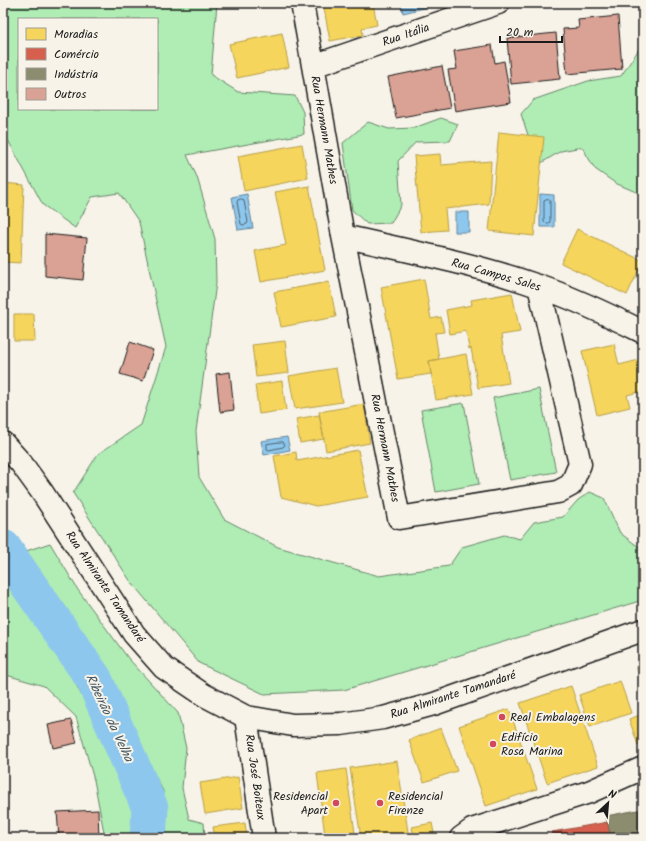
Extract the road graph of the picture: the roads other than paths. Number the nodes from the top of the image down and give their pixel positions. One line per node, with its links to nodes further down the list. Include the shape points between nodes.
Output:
1 (302, 3): 3 (street, Rua Hermann Mathes)
2 (498, 3): 3 (street, Rua Itália)
3 (313, 66): 4 (street, Rua Hermann Mathes)
4 (343, 236): 5 (street, Rua Campos Sales, via 506,275); 5 (street, Rua Hermann Mathes, via 399,518 558,492 571,485 580,464)
5 (539, 286): 6 (street, Rua Campos Sales)
6 (643, 332)
7 (3, 443): 9 (street, Rua Almirante Tamandaré, via 42,492 139,640 164,668 204,695)
8 (643, 630): 9 (street, Rua Almirante Tamandaré, via 434,704 383,718 341,724 293,725)
9 (246, 717): 11 (street, Rua José Boiteux)
10 (643, 768): 12 (street, via 589,792 472,830)
11 (264, 838)
12 (461, 838)

